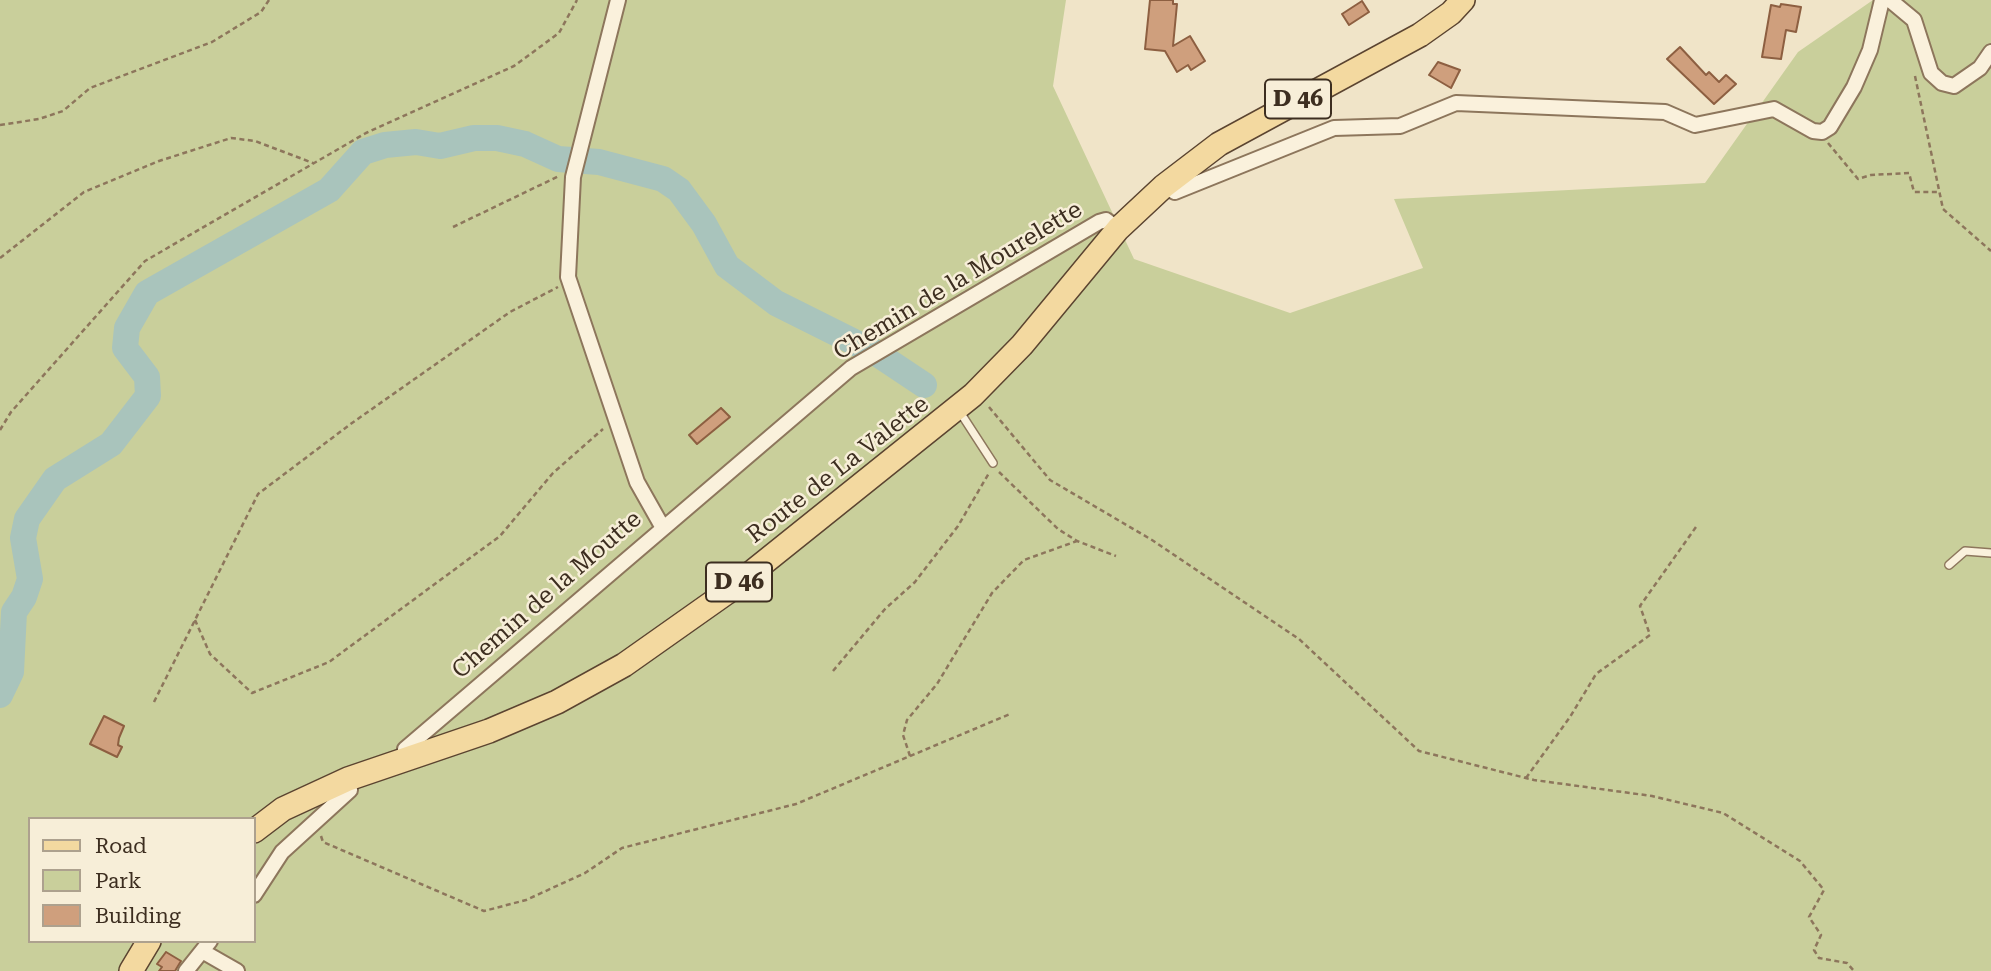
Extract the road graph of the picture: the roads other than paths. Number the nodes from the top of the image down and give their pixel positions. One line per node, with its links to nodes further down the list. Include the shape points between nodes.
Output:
1 (618, 0): 10 (street, Chemin de la Moutte, via 575,169 568,277 637,482)
2 (1463, 0): 6 (main road, D 46, via 1420,35 1219,144)
3 (1882, 0): 6 (street, via 1870,50 1854,87 1830,127 1822,132 1774,108 1695,125 1665,112 1455,103 1400,126 1334,128 1175,192)
4 (1890, 0): 5 (street, via 1914,20 1931,73 1942,83 1954,86 1980,68)
5 (1991, 52)
6 (1164, 186): 7 (main road, Route de La Valette / D 46)
7 (1118, 229): 8 (main road, Route de La Valette / D 46, via 1022,345); 10 (street, Chemin de la Mourelette, via 1106,219 1099,222 850,368)
8 (965, 402): 9 (lane); 13 (main road, Route de La Valette / D 46, via 726,593 624,665 546,707)
9 (993, 463)
10 (663, 528): 13 (street, Chemin de la Moutte, via 405,749)
11 (1991, 553): 12 (lane, via 1965,551)
12 (1949, 565)
13 (406, 758): 14 (main road, Route de La Valette / D 46)
14 (348, 779): 15 (main road, Route de La Valette / D 46, via 283,809); 16 (street, via 350,790 282,852)
15 (256, 829)
16 (256, 892)
17 (148, 943): 19 (main road)
18 (206, 946): 20 (street); 21 (street)
19 (131, 971)
20 (186, 971)
21 (237, 971)

